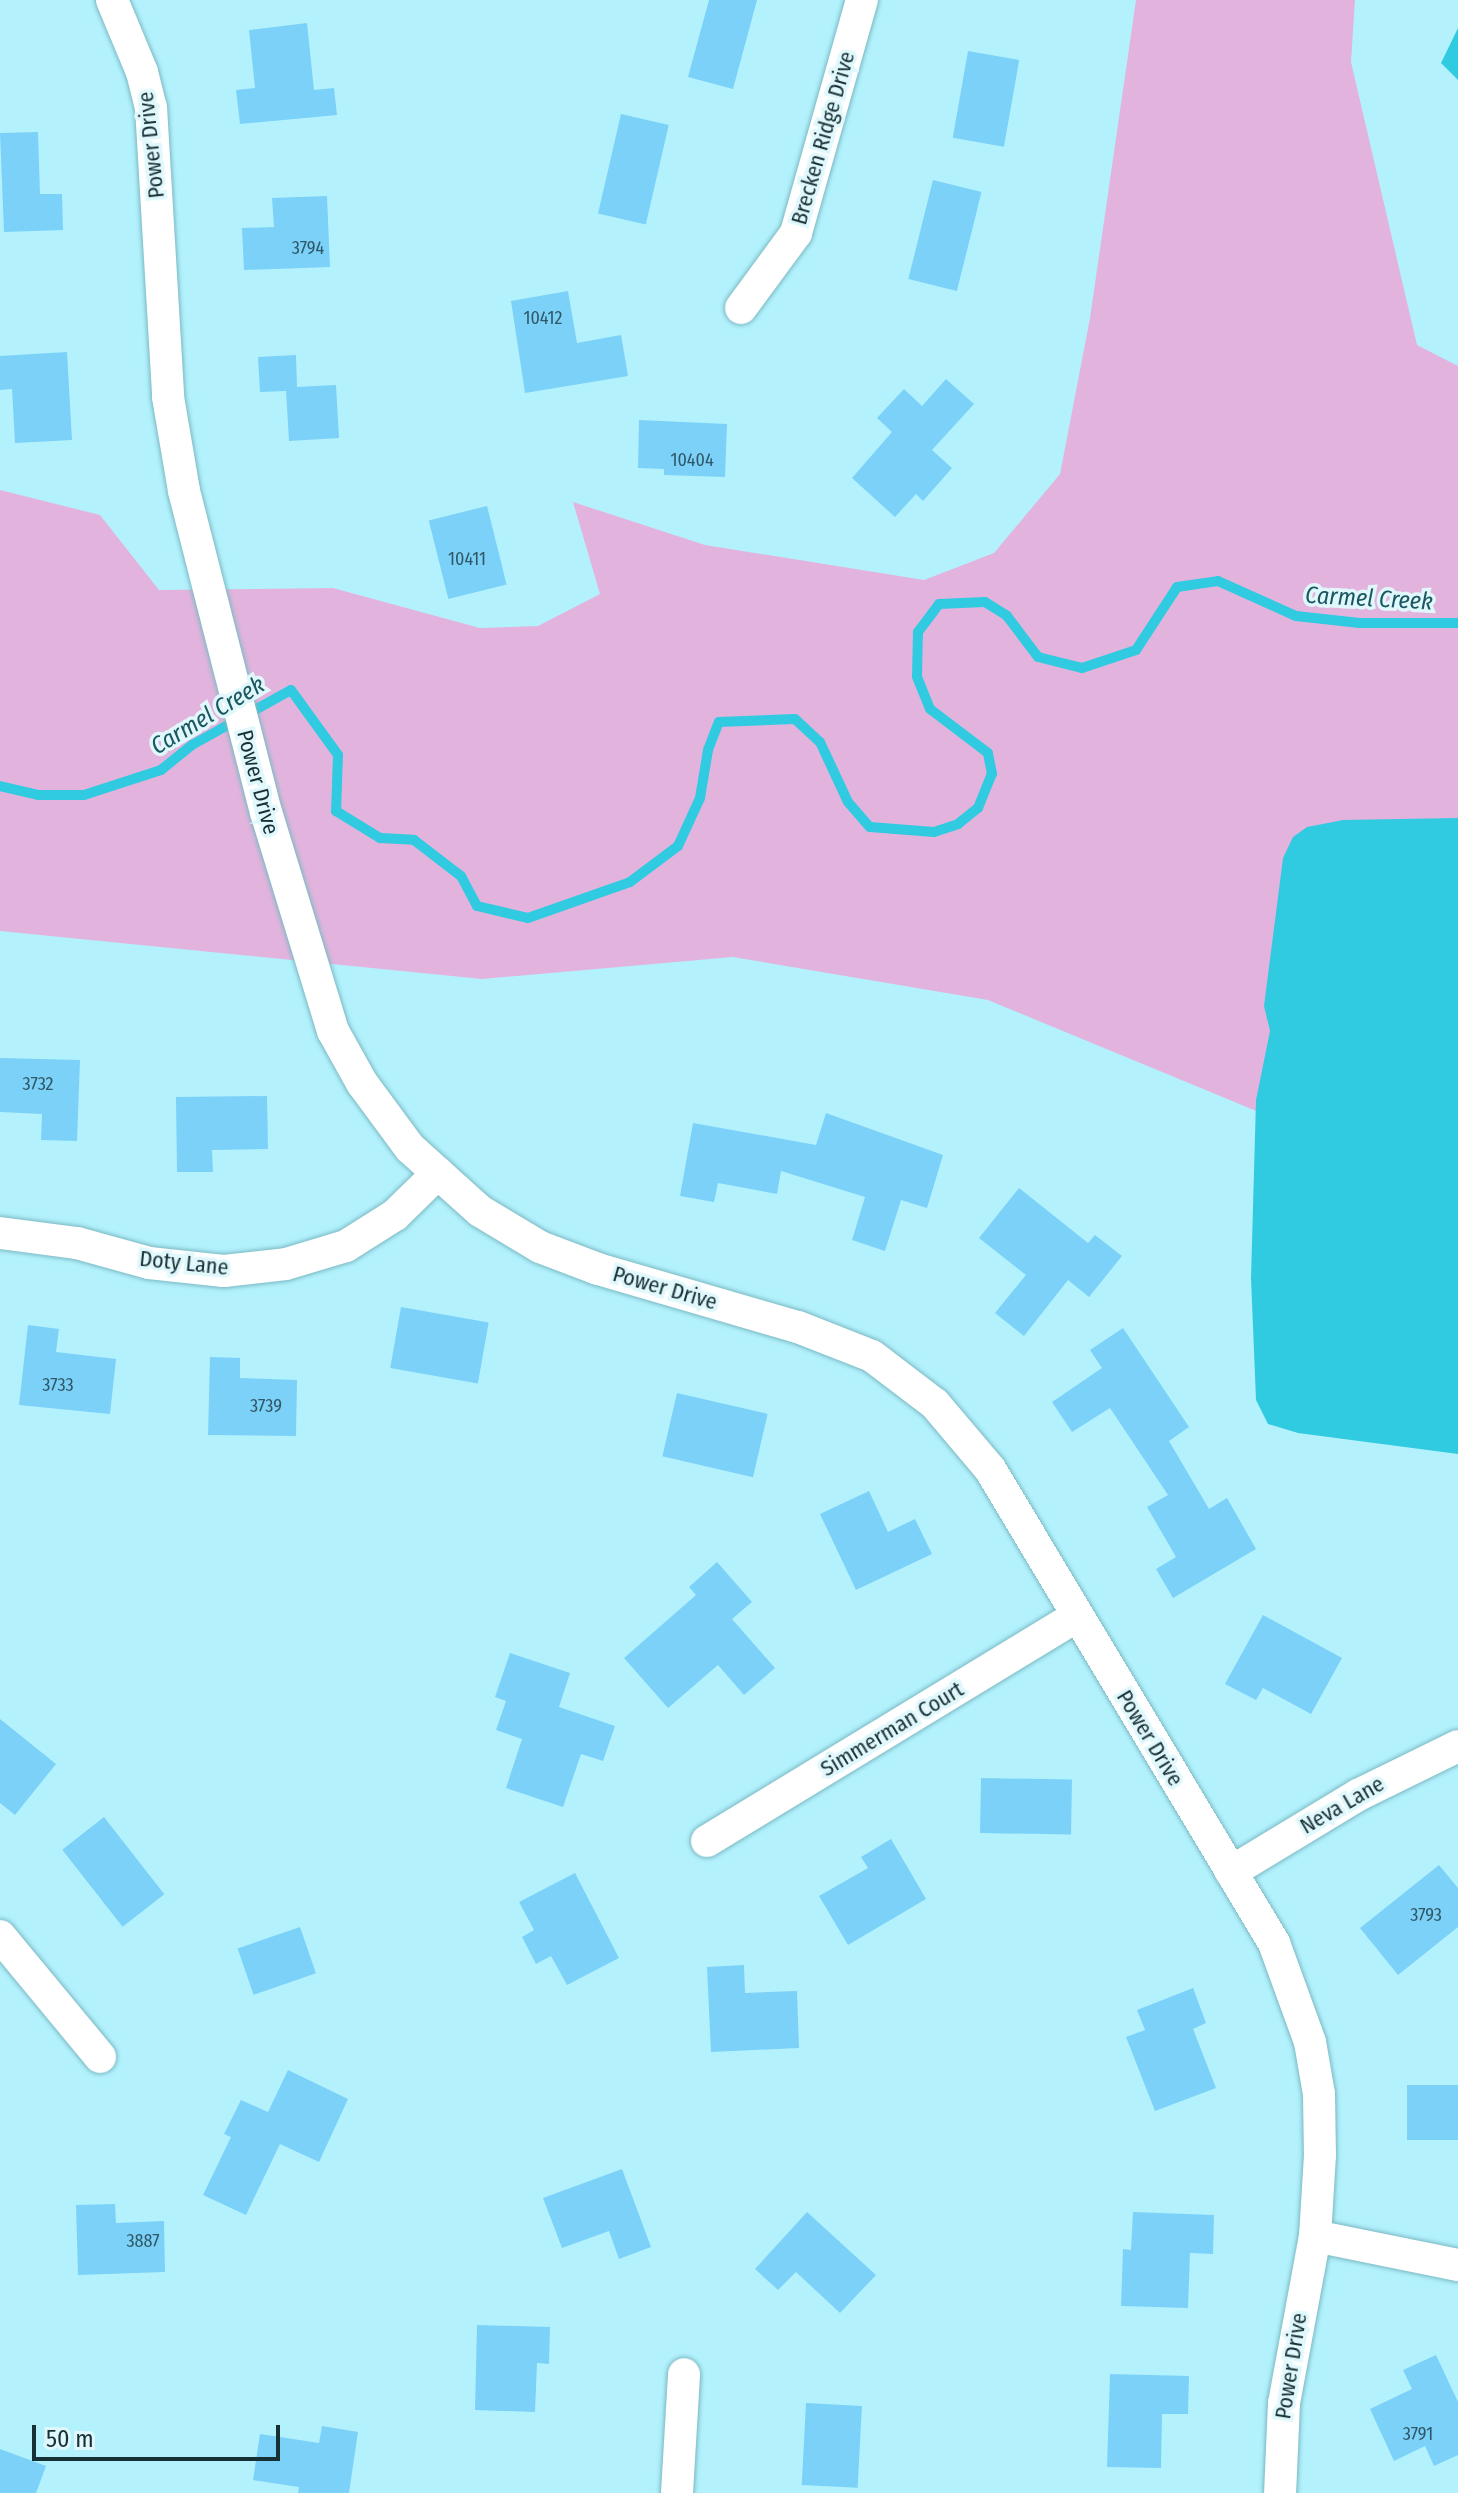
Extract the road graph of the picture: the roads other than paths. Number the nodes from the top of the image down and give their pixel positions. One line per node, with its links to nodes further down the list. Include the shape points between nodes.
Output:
1 (112, 0): 4 (street, Power Drive, via 151,107 168,397 184,491 266,812 333,1031 362,1083 402,1137)
2 (862, 0): 3 (street, Brecken Ridge Drive, via 796,233)
3 (741, 308)
4 (438, 1173): 5 (street, Doty Lane, via 395,1215 346,1246 286,1264 224,1271 149,1263 77,1243); 6 (street, Power Drive, via 480,1211 540,1247 798,1327 872,1356 935,1404 990,1469)
5 (0, 1233)
6 (1075, 1617): 8 (street, Simmerman Court); 9 (street, Power Drive)
7 (1458, 1746): 9 (street, Neva Lane, via 1358,1795)
8 (707, 1841)
9 (1231, 1872): 12 (street, Power Drive, via 1274,1943 1310,2042 1320,2109)
10 (0, 1936): 11 (street)
11 (100, 2057)
12 (1315, 2236): 13 (street); 16 (street, Power Drive, via 1284,2403)
13 (1458, 2265)
14 (684, 2374): 15 (street)
15 (677, 2493)
16 (1280, 2493)

